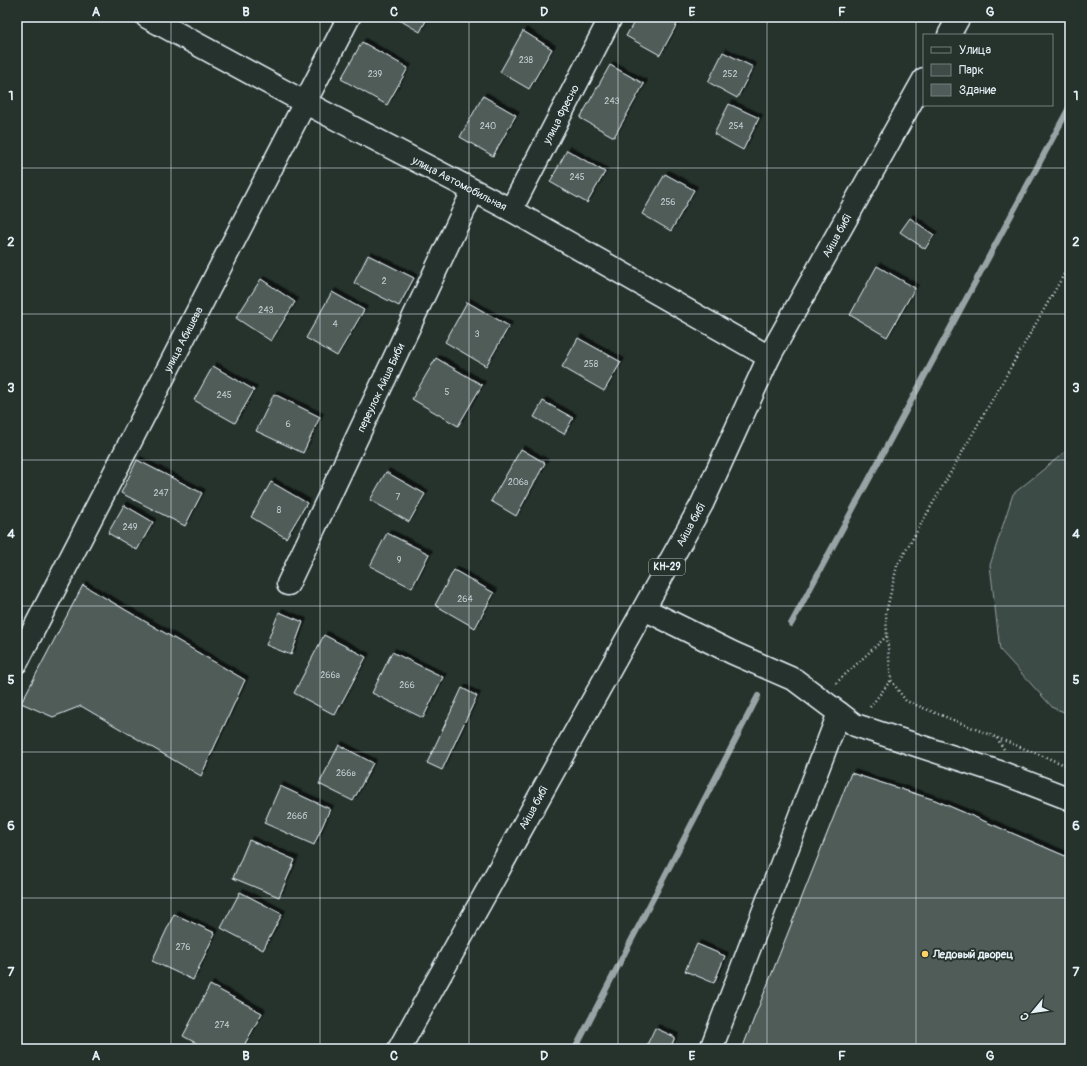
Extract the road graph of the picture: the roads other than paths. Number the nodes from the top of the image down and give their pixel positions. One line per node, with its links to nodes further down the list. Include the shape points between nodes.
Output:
1 (147, 17): 7 (street, улица Автомобильная)
2 (349, 17): 7 (street, улица Абишева)
3 (610, 17): 9 (street, улица Фресно)
4 (958, 17): 5 (street)
5 (949, 34)
6 (923, 81): 10 (street, Айша бибі / КН-29)
7 (304, 102): 8 (street, улица Автомобильная); 13 (street, улица Абишева)
8 (473, 191): 9 (street, улица Автомобильная); 11 (street, переулок Айша Биби)
9 (511, 210): 10 (street, улица Автомобильная)
10 (769, 357): 12 (street, Айша бибі / КН-29, via 702,504)
11 (288, 584)
12 (644, 609): 14 (street, via 795,680); 16 (street, Айша бибі / КН-29)
13 (17, 662)
14 (847, 719): 15 (street); 17 (street)
15 (1070, 799)
16 (399, 1049)
17 (711, 1049)

